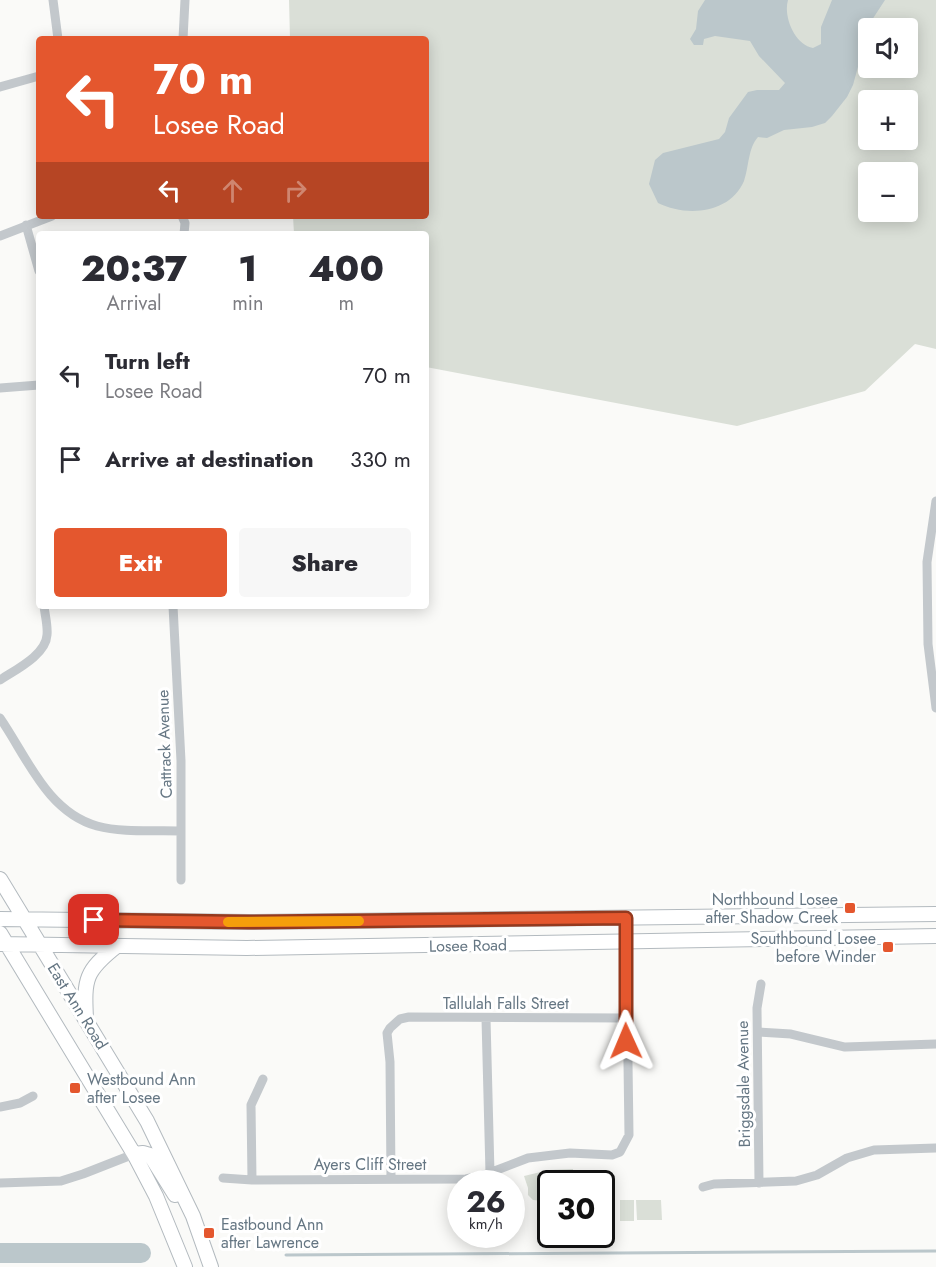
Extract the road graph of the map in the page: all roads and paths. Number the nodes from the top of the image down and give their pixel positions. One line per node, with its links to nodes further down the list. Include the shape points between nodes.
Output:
1 (53, 0): 3 (street)
2 (185, 0): 4 (street)
3 (58, 36)
4 (183, 36)
5 (36, 77): 6 (street)
6 (0, 87)
7 (43, 219): 8 (street)
8 (26, 225): 9 (street); 10 (street)
9 (0, 236)
10 (36, 260)
11 (36, 385): 12 (street)
12 (0, 388)
13 (936, 501): 17 (street, via 927,562 928,644)
14 (44, 609): 16 (street, via 45,644)
15 (173, 609): 19 (street, Cattrack Avenue, via 180,716)
16 (0, 680)
17 (936, 708)
18 (0, 718): 19 (street, via 45,789 74,817 113,829)
19 (181, 831): 21 (street, Cattrack Avenue)
20 (0, 879): 25 (main road, East Ann Road)
21 (181, 880)
22 (936, 914): 23 (main road, Losee Road)
23 (626, 918): 25 (main road, Losee Road); 28 (street)
24 (0, 919): 25 (main road, Losee Road)
25 (24, 920): 29 (main road, East Ann Road)
26 (936, 936): 28 (main road, Losee Road)
27 (2, 940): 29 (main road, Losee Road); 41 (main road, East Ann Road)
28 (626, 943): 30 (main road, Losee Road); 32 (street)
29 (39, 945): 30 (main road, Losee Road); 34 (main road, East Ann Road)
30 (117, 946): 34 (main road, via 100,959 88,976)
31 (761, 984): 35 (street, Briggsdale Avenue)
32 (626, 1018): 33 (street, Tallulah Falls Street); 43 (street, Ayers Cliff Street, via 629,1135 620,1152 528,1158)
33 (486, 1019): 42 (street); 45 (street, Tallulah Falls Street, via 409,1017 400,1019 387,1033)
34 (86, 1020): 52 (main road, East Ann Road, via 157,1139 193,1216)
35 (758, 1032): 36 (street, via 791,1034 845,1047); 49 (street, Briggsdale Avenue)
36 (936, 1044)
37 (264, 1079): 47 (street, via 251,1105)
38 (33, 1096): 39 (street)
39 (0, 1107)
40 (936, 1148): 49 (street, via 874,1150 847,1158 807,1179)
41 (134, 1154): 48 (street, via 61,1181); 51 (main road, East Ann Road); 52 (main road, via 150,1155 157,1164)
42 (490, 1170)
43 (498, 1170)
44 (223, 1178): 47 (street, Ayers Cliff Street)
45 (391, 1179): 46 (street, Ayers Cliff Street); 47 (street, Ayers Cliff Street)
46 (447, 1179)
47 (252, 1180)
48 (0, 1183)
49 (759, 1183): 50 (street)
50 (703, 1187)
51 (185, 1267)
52 (211, 1267)

